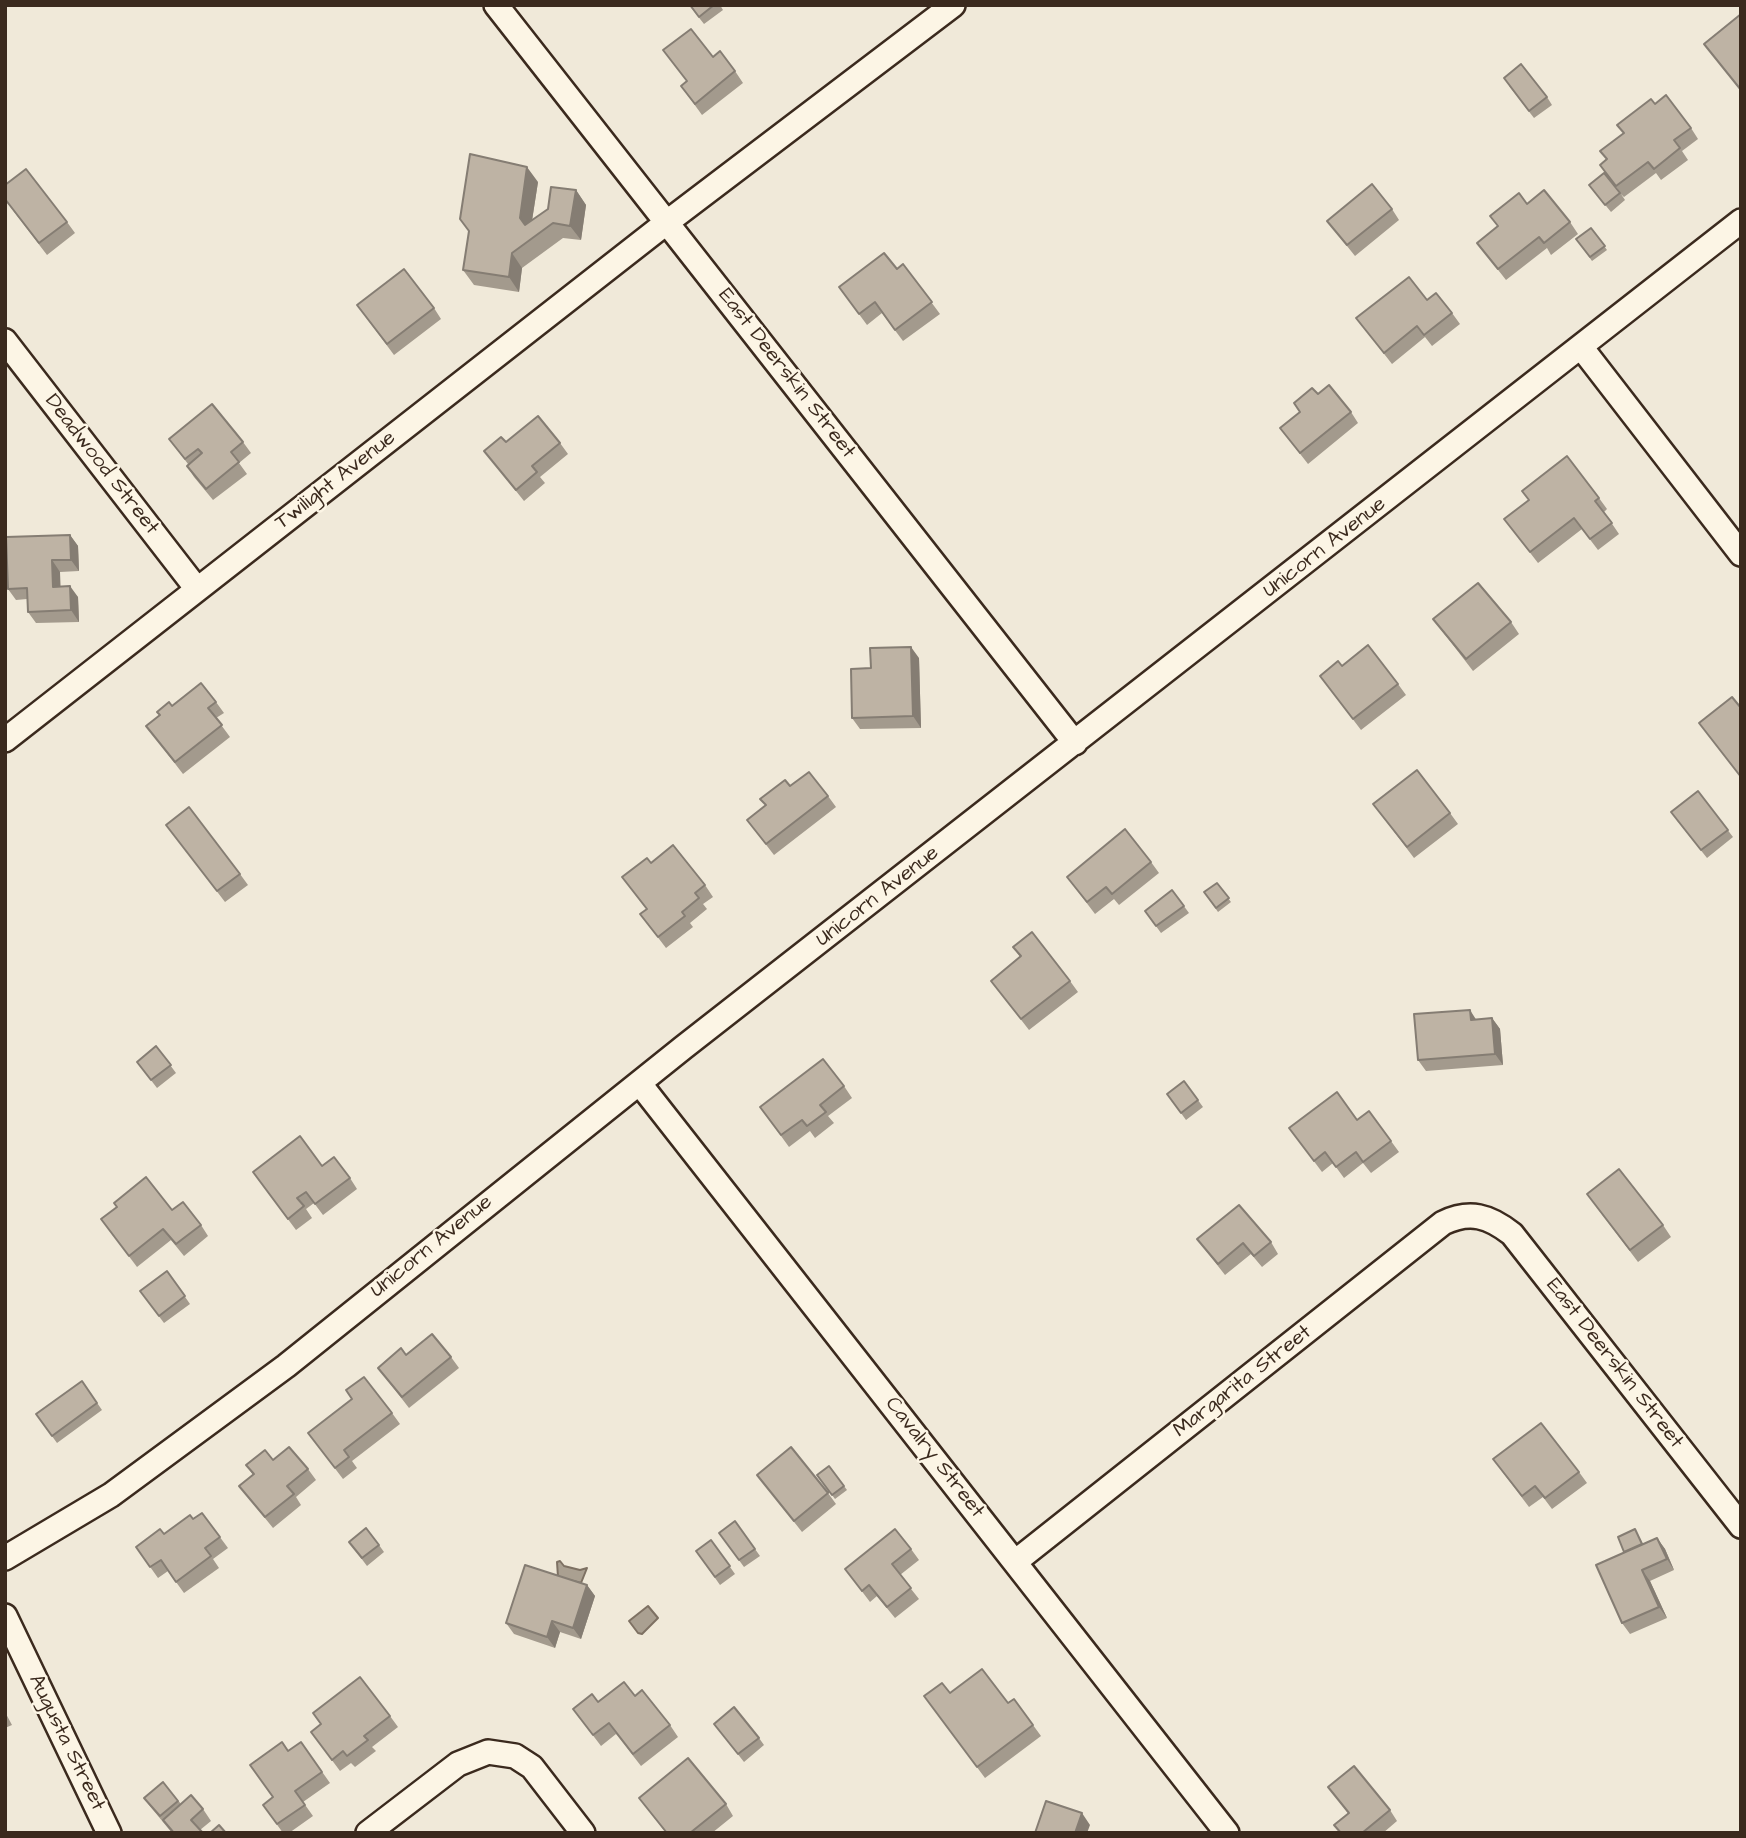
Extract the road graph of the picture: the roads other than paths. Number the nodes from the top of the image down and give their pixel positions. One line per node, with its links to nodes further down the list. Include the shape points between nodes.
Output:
1 (496, 5): 4 (street, East Deerskin Street)
2 (953, 5): 4 (street, Twilight Avenue)
3 (1741, 221): 6 (street, Unicorn Avenue)
4 (666, 223): 8 (street, Twilight Avenue); 10 (street, East Deerskin Street)
5 (5, 341): 8 (street, Deadwood Street)
6 (1581, 346): 7 (street); 10 (street, Unicorn Avenue)
7 (1741, 554)
8 (197, 589): 9 (street, Twilight Avenue)
9 (5, 740)
10 (1075, 743): 11 (street, Unicorn Avenue)
11 (640, 1084): 14 (street, Unicorn Avenue, via 286,1366 111,1495); 15 (street, Cavalry Street)
12 (1476, 1215): 13 (street, East Deerskin Street, via 1496,1221 1512,1234); 15 (street, Margarita Street, via 1457,1216 1443,1223)
13 (1741, 1526)
14 (5, 1558)
15 (1015, 1562): 20 (street, Cavalry Street)
16 (5, 1616): 17 (street, Augusta Street)
17 (110, 1833)
18 (368, 1833): 19 (street, via 458,1764 488,1752 515,1756 531,1768)
19 (583, 1833)
20 (1227, 1833)

